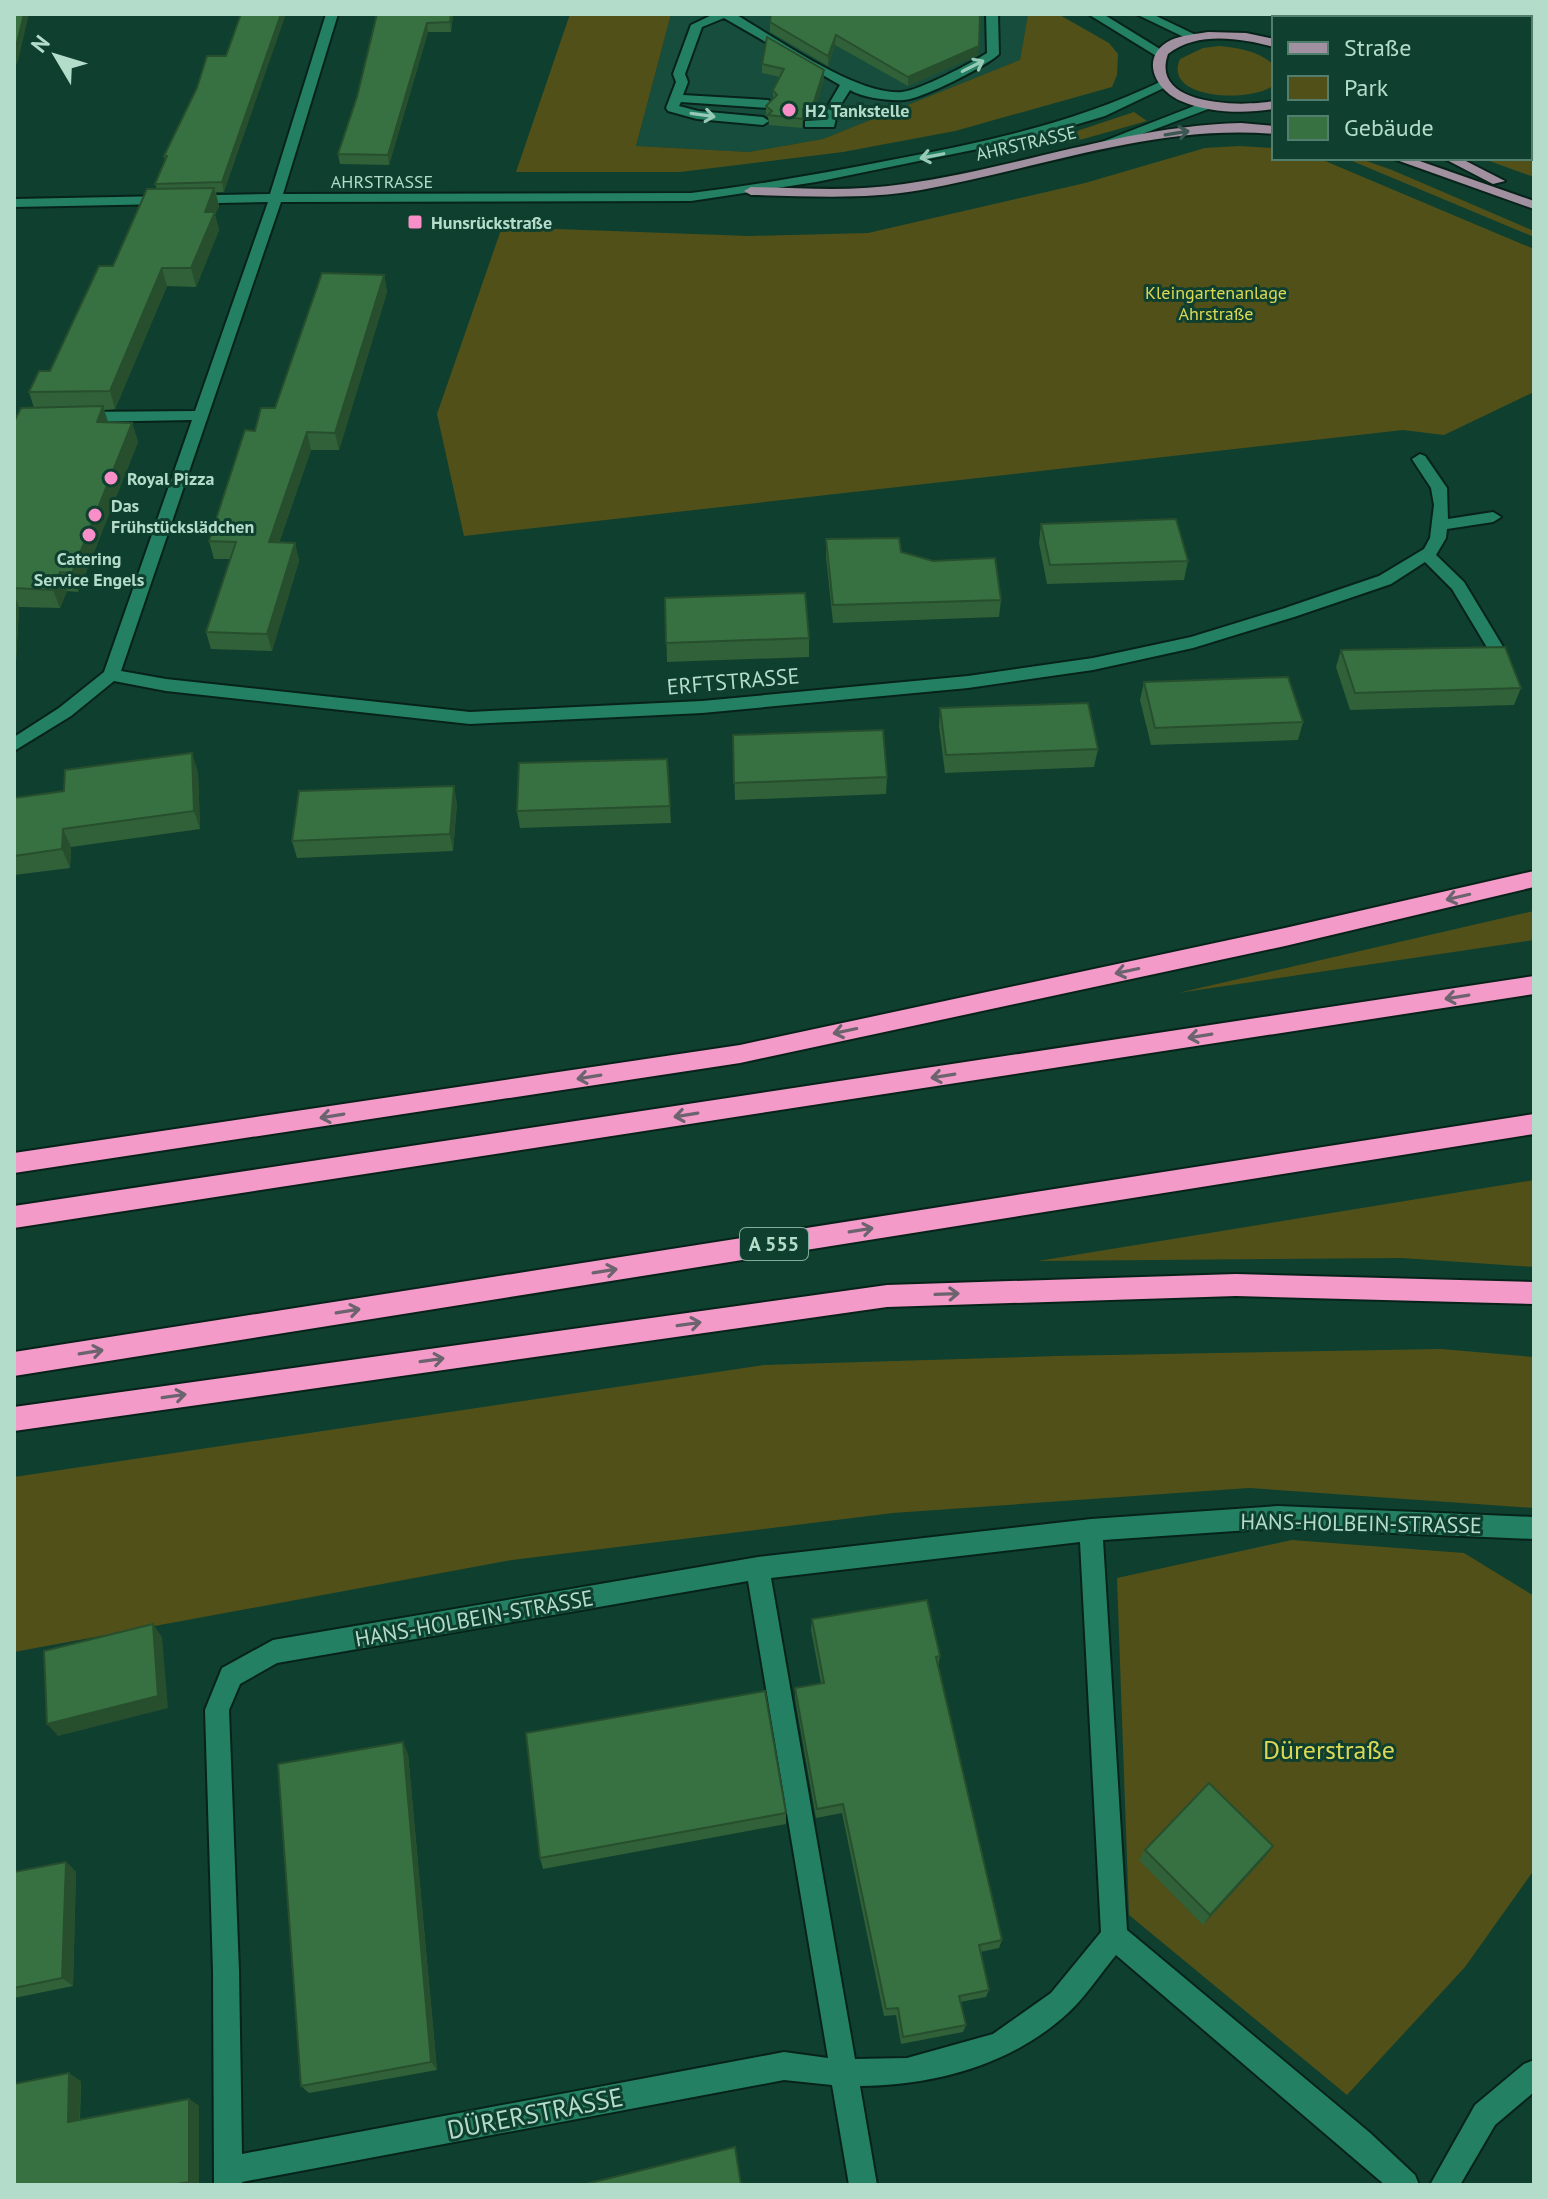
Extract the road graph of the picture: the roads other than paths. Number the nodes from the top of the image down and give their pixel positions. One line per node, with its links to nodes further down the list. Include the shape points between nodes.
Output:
1 (332, 14): 24 (street)
2 (725, 14): 9 (street); 11 (street, via 697,25)
3 (992, 14): 9 (street, one-way to 3, via 860,91 905,96 978,65 993,54)
4 (1094, 14): 8 (street)
5 (1142, 14): 6 (street)
6 (1194, 37): 7 (main road, via 1237,34); 8 (main road)
7 (1271, 40)
8 (1162, 54): 10 (main road, via 1157,63)
9 (847, 84): 16 (street)
10 (1166, 84): 13 (main road); 23 (street, AHRSTRASSE, one-way to 23, via 1128,104 993,144)
11 (675, 98): 12 (street); 17 (street, one-way to 17, via 672,108 697,115)
12 (768, 104)
13 (1207, 105): 14 (main road); 20 (street, AHRSTRASSE)
14 (1272, 107)
15 (814, 108): 16 (street)
16 (832, 109): 18 (street, via 829,124)
17 (763, 121)
18 (810, 124)
19 (1272, 130): 20 (main road, one-way to 19, via 1208,128)
20 (1100, 145): 23 (main road, AHRSTRASSE, via 873,192)
21 (1402, 160): 25 (main road)
22 (1454, 160): 25 (main road)
23 (751, 191): 24 (street, AHRSTRASSE, via 691,197)
24 (275, 200): 26 (street, AHRSTRASSE); 27 (street)
25 (1534, 202)
26 (14, 203)
27 (201, 415): 28 (street); 34 (street)
28 (65, 418)
29 (1420, 459): 31 (street, via 1439,488)
30 (1493, 517): 31 (street)
31 (1440, 525): 32 (street)
32 (1426, 554): 33 (street, via 1458,586); 34 (street, ERFTSTRASSE, via 1385,580 1193,642 1093,664 702,707 470,718)
33 (1497, 650)
34 (111, 675): 35 (street)
35 (14, 745)
36 (1534, 879): 39 (highway, one-way to 39, via 740,1054)
37 (1534, 985): 40 (highway, one-way to 40)
38 (1534, 1124): 42 (highway, A 555, one-way to 38)
39 (14, 1163)
40 (14, 1217)
41 (1534, 1293): 43 (highway, one-way to 41, via 887,1296 1236,1285)
42 (14, 1364)
43 (14, 1419)
44 (1534, 1528): 45 (street, HANS-HOLBEIN-STRASSE, via 1278,1517)
45 (1091, 1530): 46 (street, HANS-HOLBEIN-STRASSE); 48 (street)
46 (758, 1568): 47 (street, HANS-HOLBEIN-STRASSE, via 273,1652 231,1676); 49 (street)
47 (217, 1710): 51 (street, DÜRERSTRASSE)
48 (1114, 1936): 49 (street, DÜRERSTRASSE, via 1060,2002 1000,2046 907,2072); 53 (street)
49 (842, 2073): 51 (street, DÜRERSTRASSE, via 784,2066); 52 (street)
50 (1534, 2074): 54 (street, via 1485,2115)
51 (229, 2178)
52 (863, 2185)
53 (1405, 2185)
54 (1444, 2185)

